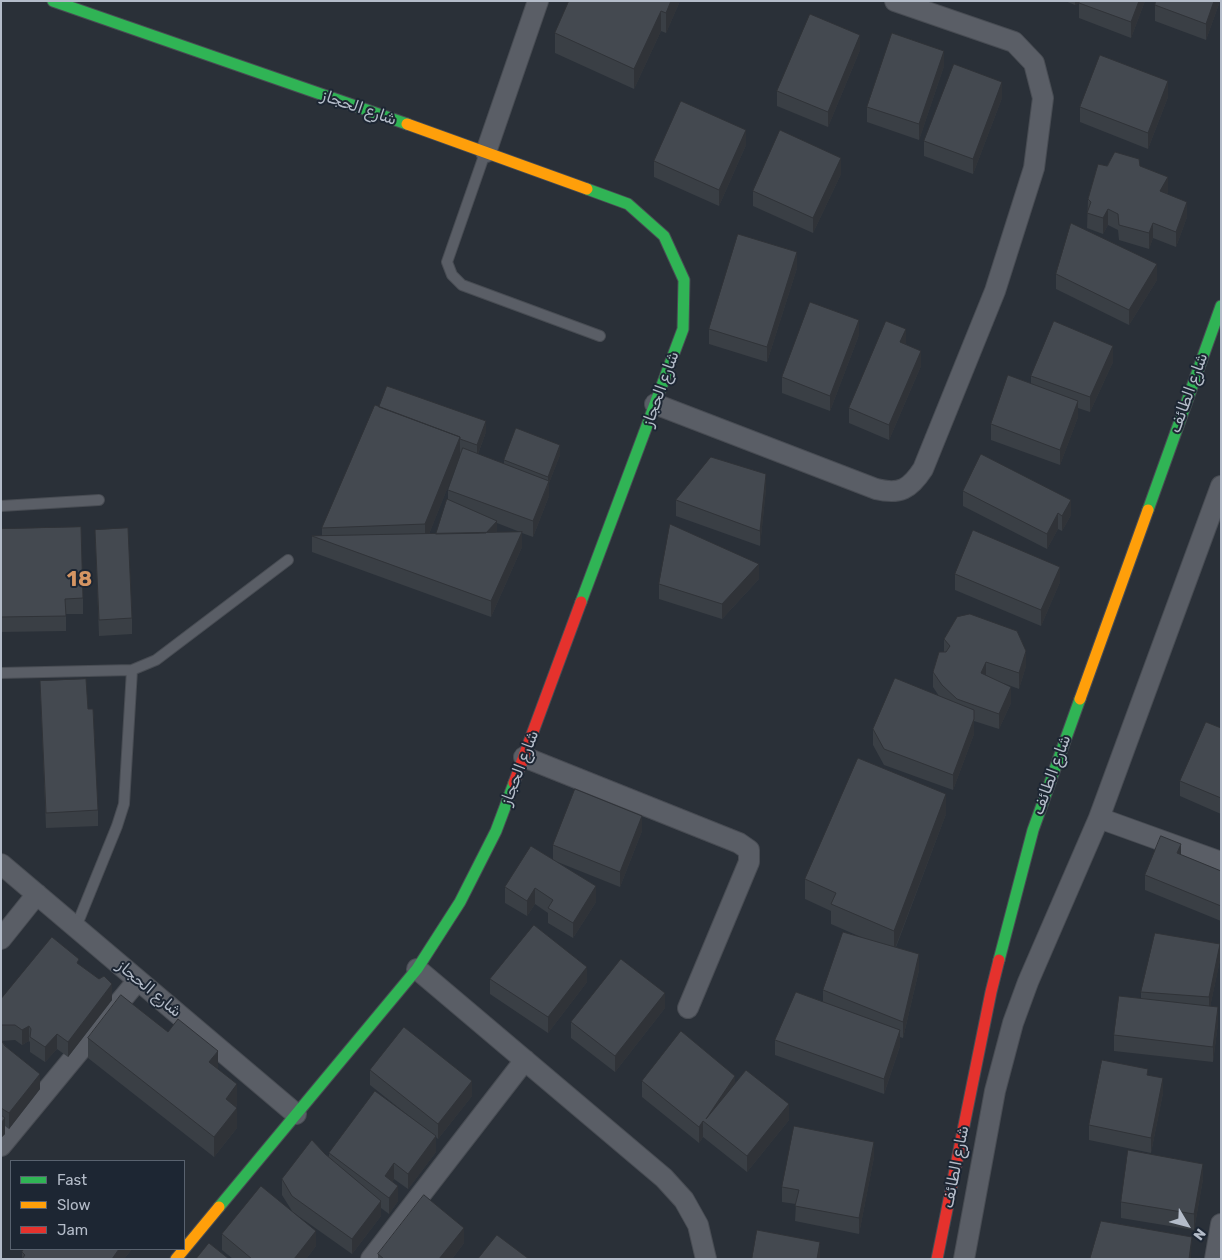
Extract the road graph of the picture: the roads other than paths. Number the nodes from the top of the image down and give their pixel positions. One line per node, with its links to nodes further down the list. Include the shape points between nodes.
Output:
1 (538, 1): 4 (street)
2 (895, 1): 7 (street, via 1014,42 1034,63 1043,98 1034,168 995,291 915,482 902,490 876,489)
3 (64, 3): 4 (street, شارع الحجاز)
4 (486, 152): 6 (lane, via 447,262 452,275 462,285); 7 (street, شارع الحجاز, via 628,204 664,236 684,280 683,329)
5 (1221, 306): 31 (street, شارع الطائف, via 1033,830 991,992)
6 (600, 336)
7 (655, 404): 14 (street, شارع الحجاز)
8 (1221, 486): 15 (street, شارع الطائف)
9 (99, 500): 10 (lane)
10 (1, 506)
11 (288, 560): 12 (lane, via 156,660)
12 (132, 670): 13 (lane); 19 (lane, via 124,804)
13 (1, 673)
14 (524, 758): 21 (street, شارع الحجاز, via 496,831 460,902); 23 (street, via 739,842 749,850 749,862)
15 (1099, 818): 16 (street); 32 (street, شارع الطائف, via 1028,982 1014,1023 995,1091)
16 (1221, 862)
17 (1, 864): 18 (street, شارع الحجاز)
18 (37, 894): 19 (street, شارع الحجاز); 20 (street)
19 (76, 927): 22 (street, شارع الحجاز)
20 (1, 939)
21 (417, 969): 24 (street); 25 (street, شارع الحجاز)
22 (138, 980): 25 (street, شارع الحجاز); 26 (street)
23 (688, 1008)
24 (525, 1060): 29 (street); 30 (street, via 664,1178 684,1200 698,1225)
25 (296, 1114): 28 (street, شارع الحجاز)
26 (1, 1146)
27 (1221, 1224): 33 (street)
28 (185, 1248)
29 (371, 1259)
30 (706, 1259)
31 (937, 1259)
32 (964, 1259)
33 (1215, 1259)

